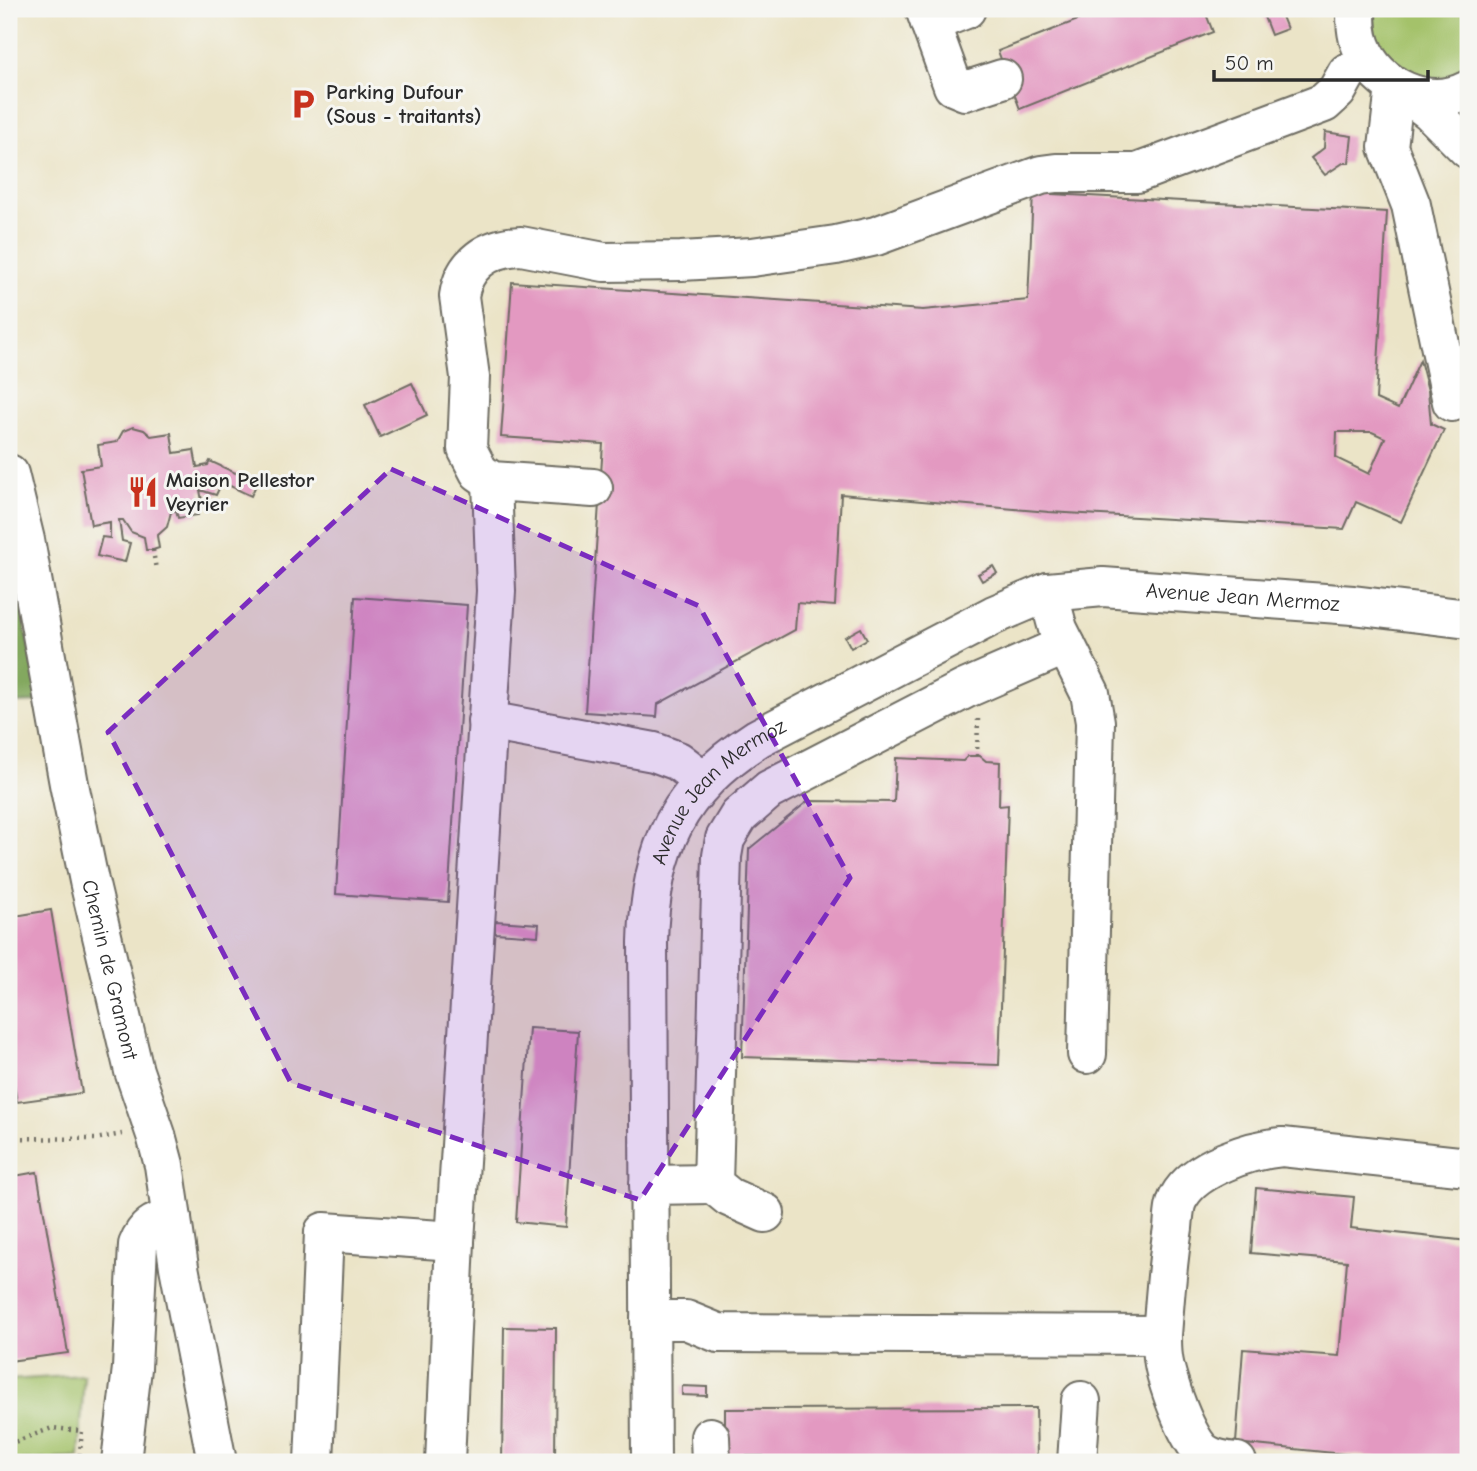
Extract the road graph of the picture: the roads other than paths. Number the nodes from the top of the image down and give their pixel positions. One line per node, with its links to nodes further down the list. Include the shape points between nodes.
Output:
1 (966, 9): 2 (street)
2 (927, 16): 5 (street, via 953,86 965,91)
3 (1349, 16): 6 (street, via 1369,62)
4 (1347, 73): 11 (street, via 1324,103 1137,173 1041,175 905,227 836,245 681,261 604,261 521,246 487,254 464,275 458,296 470,377 467,449 479,472)
5 (1002, 79)
6 (1400, 89): 7 (street, via 1425,97); 8 (street); 9 (street, via 1388,147 1411,205)
7 (1468, 90)
8 (1468, 149)
9 (1452, 402)
10 (9, 474): 25 (street, Chemin de Gramont, via 89,881 134,1071 164,1165)
11 (492, 481): 12 (street); 18 (street, via 496,591)
12 (593, 488)
13 (1048, 592): 15 (street, Avenue Jean Mermoz, via 1103,587); 17 (street); 19 (street, Avenue Jean Mermoz, via 994,615 758,738)
14 (1468, 594): 15 (street, Avenue Jean Mermoz, via 1429,603)
15 (1353, 605): 16 (street, Avenue Jean Mermoz)
16 (1468, 620)
17 (1066, 645): 20 (street, via 1090,693 1096,722); 22 (street, via 965,689 769,790 731,827 722,856)
18 (487, 721): 19 (street, via 654,752 678,761); 26 (street)
19 (704, 780): 23 (street, Avenue Jean Mermoz, via 667,836 649,900)
20 (1087, 1054)
21 (1467, 1176): 28 (street, via 1282,1147 1245,1154 1207,1171 1177,1199 1166,1271)
22 (713, 1184): 23 (street); 24 (street, via 729,1197)
23 (649, 1185): 27 (street, Avenue Jean Mermoz)
24 (765, 1213)
25 (172, 1218): 30 (street, via 152,1223 138,1245 132,1368); 31 (street, Chemin de Gramont)
26 (455, 1241): 32 (street, via 324,1232); 33 (street)
27 (650, 1320): 28 (street, via 687,1320 718,1333); 34 (street, Avenue Jean Mermoz)
28 (1163, 1335): 36 (street, via 1166,1373 1190,1435 1203,1454)
29 (1081, 1401): 35 (street)
30 (121, 1462)
31 (217, 1462)
32 (314, 1462)
33 (445, 1462)
34 (651, 1462)
35 (1077, 1462)
36 (1237, 1462)

